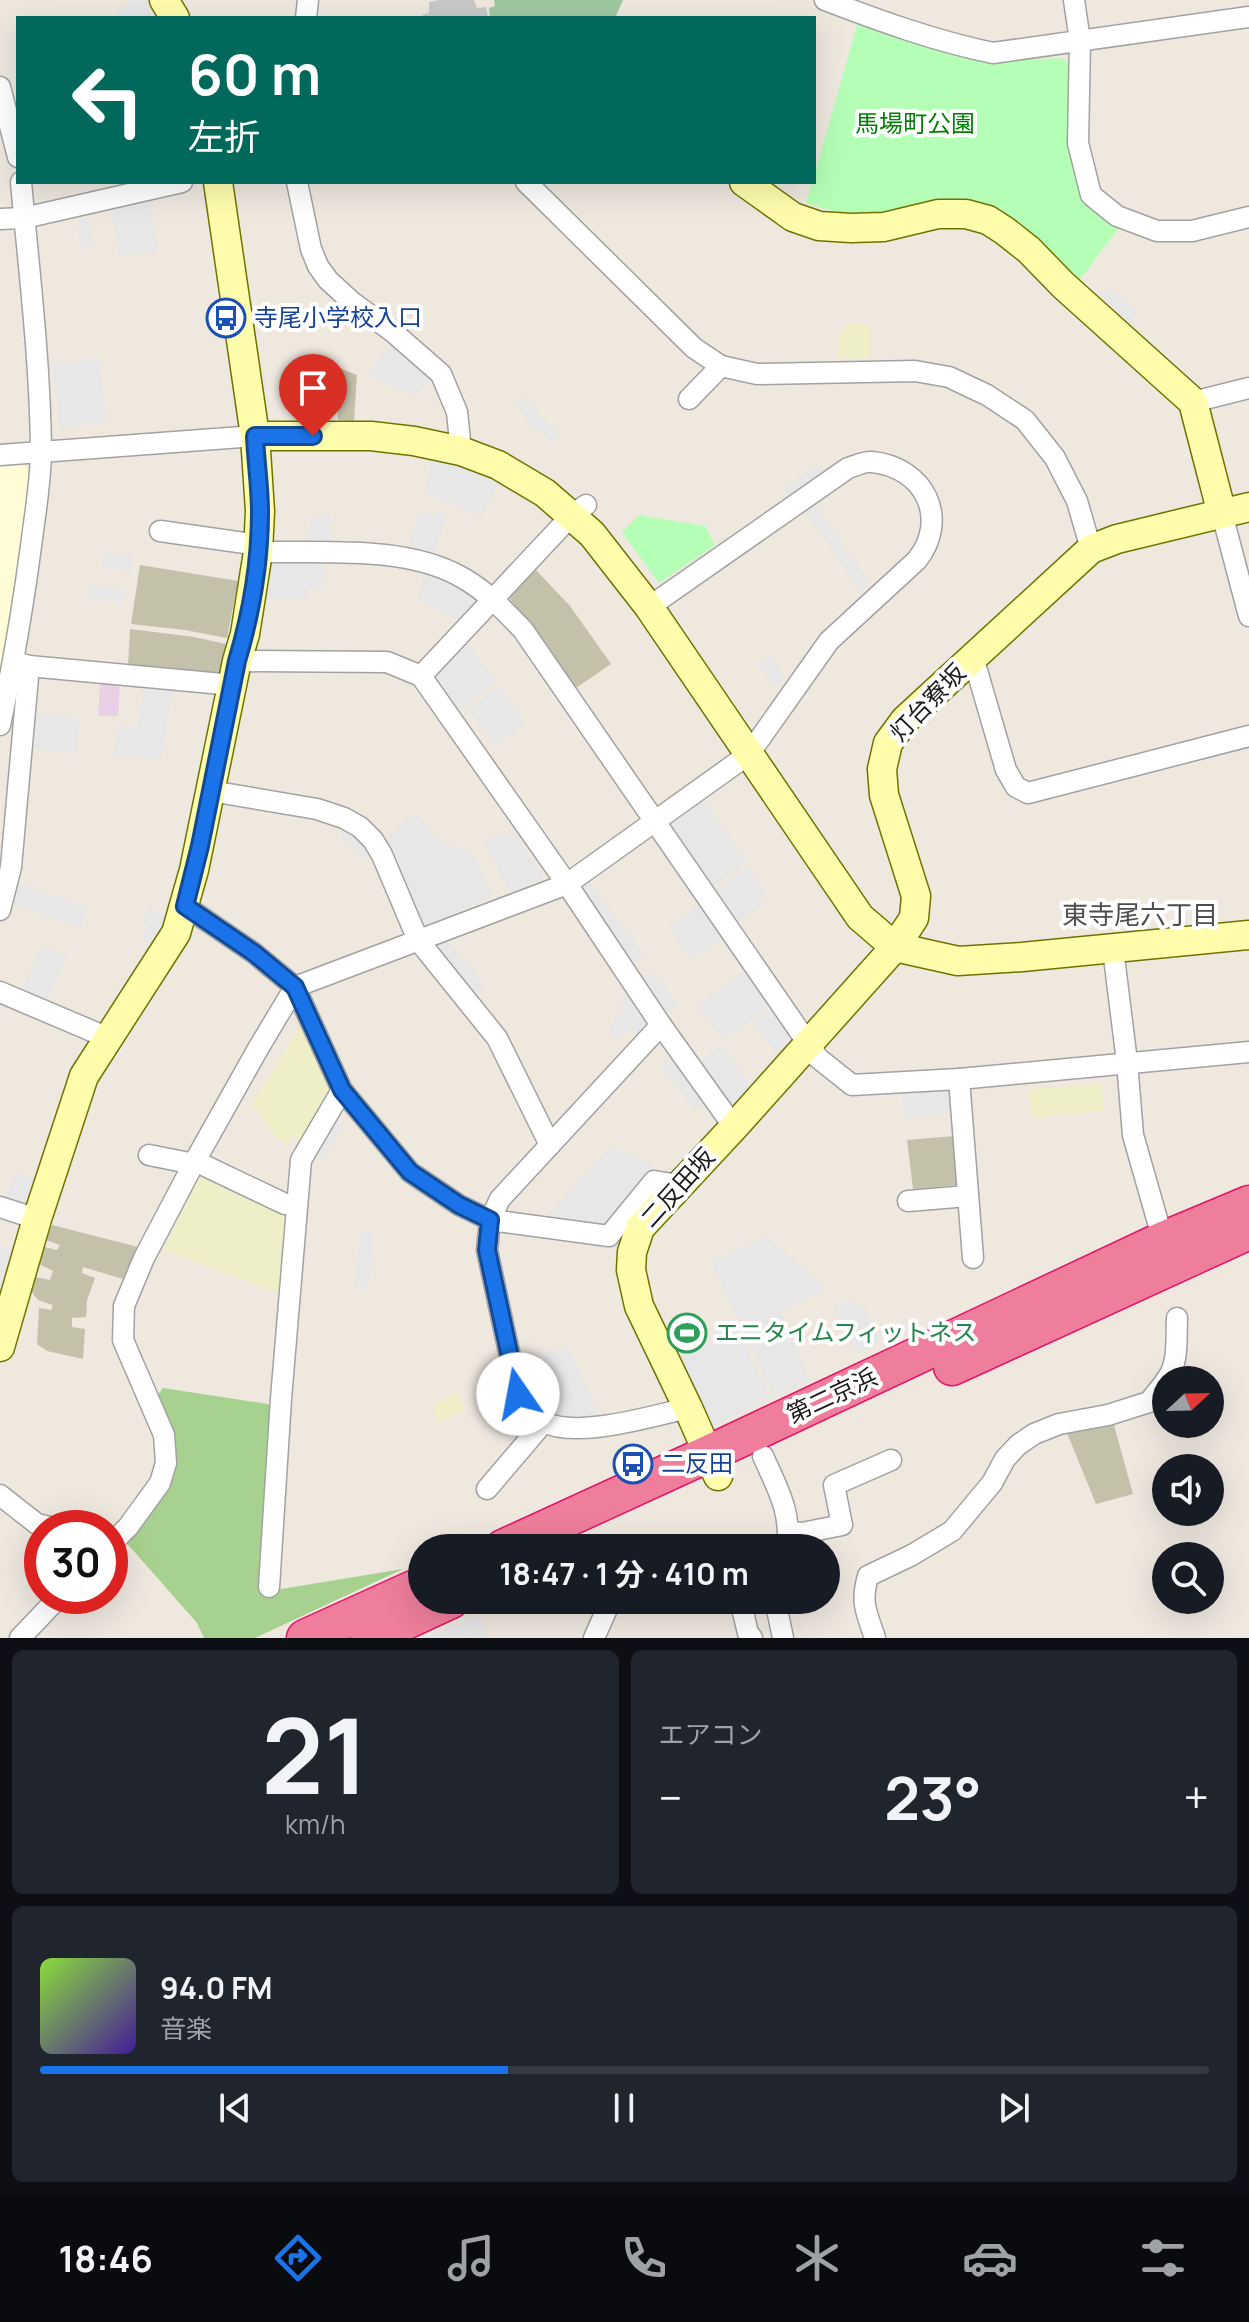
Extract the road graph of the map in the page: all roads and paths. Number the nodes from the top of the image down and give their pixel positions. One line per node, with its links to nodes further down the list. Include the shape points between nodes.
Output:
1 (825, 0): 4 (street, via 900,29 993,53)
2 (1074, 0): 4 (street)
3 (1249, 17): 4 (street)
4 (1080, 41): 13 (street, via 1078,143 1091,195 1117,216 1157,231 1192,231)
5 (0, 87): 6 (street)
6 (16, 149)
7 (21, 184): 14 (street)
8 (173, 184): 14 (street)
9 (218, 184): 20 (street)
10 (297, 184): 21 (street, via 318,266 352,302 441,374 457,412)
11 (528, 184): 16 (street, via 694,348)
12 (747, 184): 19 (street, via 793,217 819,226 884,227 938,214 988,220 1029,250)
13 (1249, 217)
14 (24, 218): 15 (street); 22 (street)
15 (0, 219)
16 (721, 366): 18 (street); 28 (street, via 757,374 915,371 949,377 987,395 1025,420 1055,458 1077,501)
17 (1249, 388): 19 (street)
18 (689, 399)
19 (1193, 402): 25 (street)
20 (255, 436): 21 (street, via 371,436); 22 (street); 27 (street)
21 (461, 451): 24 (street, via 498,465)
22 (41, 452): 23 (street); 33 (street)
23 (0, 455)
24 (578, 510): 29 (street); 30 (street)
25 (1236, 510): 28 (street); 31 (street)
26 (160, 531): 27 (street)
27 (258, 549): 29 (street, via 424,560); 34 (street)
28 (1091, 549): 32 (street, 灯台寮坂)
29 (493, 598): 35 (street); 40 (street, via 523,630)
30 (649, 607): 38 (street); 38 (street, via 848,468 870,461 898,469 922,488 932,509 932,534 925,549 829,641)
31 (1249, 616)
32 (973, 657): 37 (street, via 1006,770 1016,787 1028,793); 46 (street, 灯台寮坂, via 905,720 888,743 884,795 916,896 914,918)
33 (22, 664): 34 (street); 36 (street); 43 (street, via 11,867)
34 (235, 673): 35 (street, via 387,662); 39 (street)
35 (421, 676): 41 (street)
36 (0, 725)
37 (1249, 736)
38 (749, 754): 40 (street); 46 (street, via 860,917)
39 (211, 791): 42 (street); 45 (street, via 317,809 360,827 382,855)
40 (655, 821): 41 (street); 52 (street)
41 (567, 884): 45 (street); 50 (street)
42 (185, 906): 48 (street); 51 (street, via 176,933)
43 (0, 910)
44 (1249, 935): 47 (street)
45 (418, 940): 48 (street); 58 (street, via 497,1038)
46 (895, 947): 47 (street, via 958,961); 52 (street, 灯台寮坂)
47 (1113, 949): 54 (street)
48 (295, 987): 56 (street); 60 (street)
49 (0, 992): 51 (street)
50 (661, 1025): 57 (street); 58 (street)
51 (106, 1037): 67 (street, via 84,1076)
52 (808, 1042): 55 (street, via 818,1058 852,1085); 57 (street, 二反田坂)
53 (1249, 1052): 54 (street)
54 (1127, 1062): 55 (street); 70 (street, via 1133,1135)
55 (959, 1079): 62 (street)
56 (342, 1090): 64 (street, via 301,1160); 68 (street, via 410,1172)
57 (734, 1127): 61 (street, 二反田坂)
58 (550, 1145): 68 (street, via 500,1199)
59 (149, 1155): 60 (street)
60 (195, 1162): 64 (street, via 285,1204); 84 (street, via 124,1306 123,1340 164,1435 166,1463 160,1483)
61 (679, 1185): 68 (street, via 654,1181 609,1236); 76 (street, 二反田坂, via 640,1228 631,1270 639,1306)
62 (968, 1196): 63 (street); 71 (street)
63 (908, 1201)
64 (297, 1204): 89 (street)
65 (1249, 1204): 70 (highway, 第二京浜)
66 (0, 1207): 67 (street)
67 (37, 1219): 73 (street)
68 (490, 1220): 77 (street, via 487,1250 518,1394)
69 (1249, 1231): 78 (highway, 第二京浜)
70 (1163, 1240): 80 (highway, 第二京浜)
71 (973, 1258)
72 (1177, 1318): 74 (street)
73 (0, 1347)
74 (1173, 1366)
75 (1152, 1398): 102 (street, via 1108,1415 1059,1424 1026,1440 1005,1459 952,1531 868,1576 864,1609)
76 (688, 1408): 77 (street, via 601,1427 572,1429); 80 (street, 二反田坂)
77 (544, 1422): 81 (street)
78 (763, 1456): 80 (highway, 第二京浜); 87 (street, via 786,1511)
79 (891, 1460): 88 (street, via 834,1485 842,1525)
80 (713, 1465): 85 (highway, 第二京浜); 86 (highway, 第二京浜)
81 (487, 1489)
82 (0, 1495): 83 (street)
83 (24, 1514)
84 (128, 1527)
85 (538, 1534)
86 (588, 1534)
87 (788, 1534)
88 (800, 1534)
89 (269, 1587)
90 (408, 1591): 97 (highway)
91 (43, 1614): 96 (street)
92 (421, 1614): 98 (highway)
93 (605, 1614): 99 (street)
94 (743, 1614): 100 (street)
95 (778, 1614): 101 (street)
96 (20, 1638)
97 (305, 1638)
98 (369, 1638)
99 (594, 1638)
100 (752, 1638)
101 (783, 1638)
102 (875, 1638)

